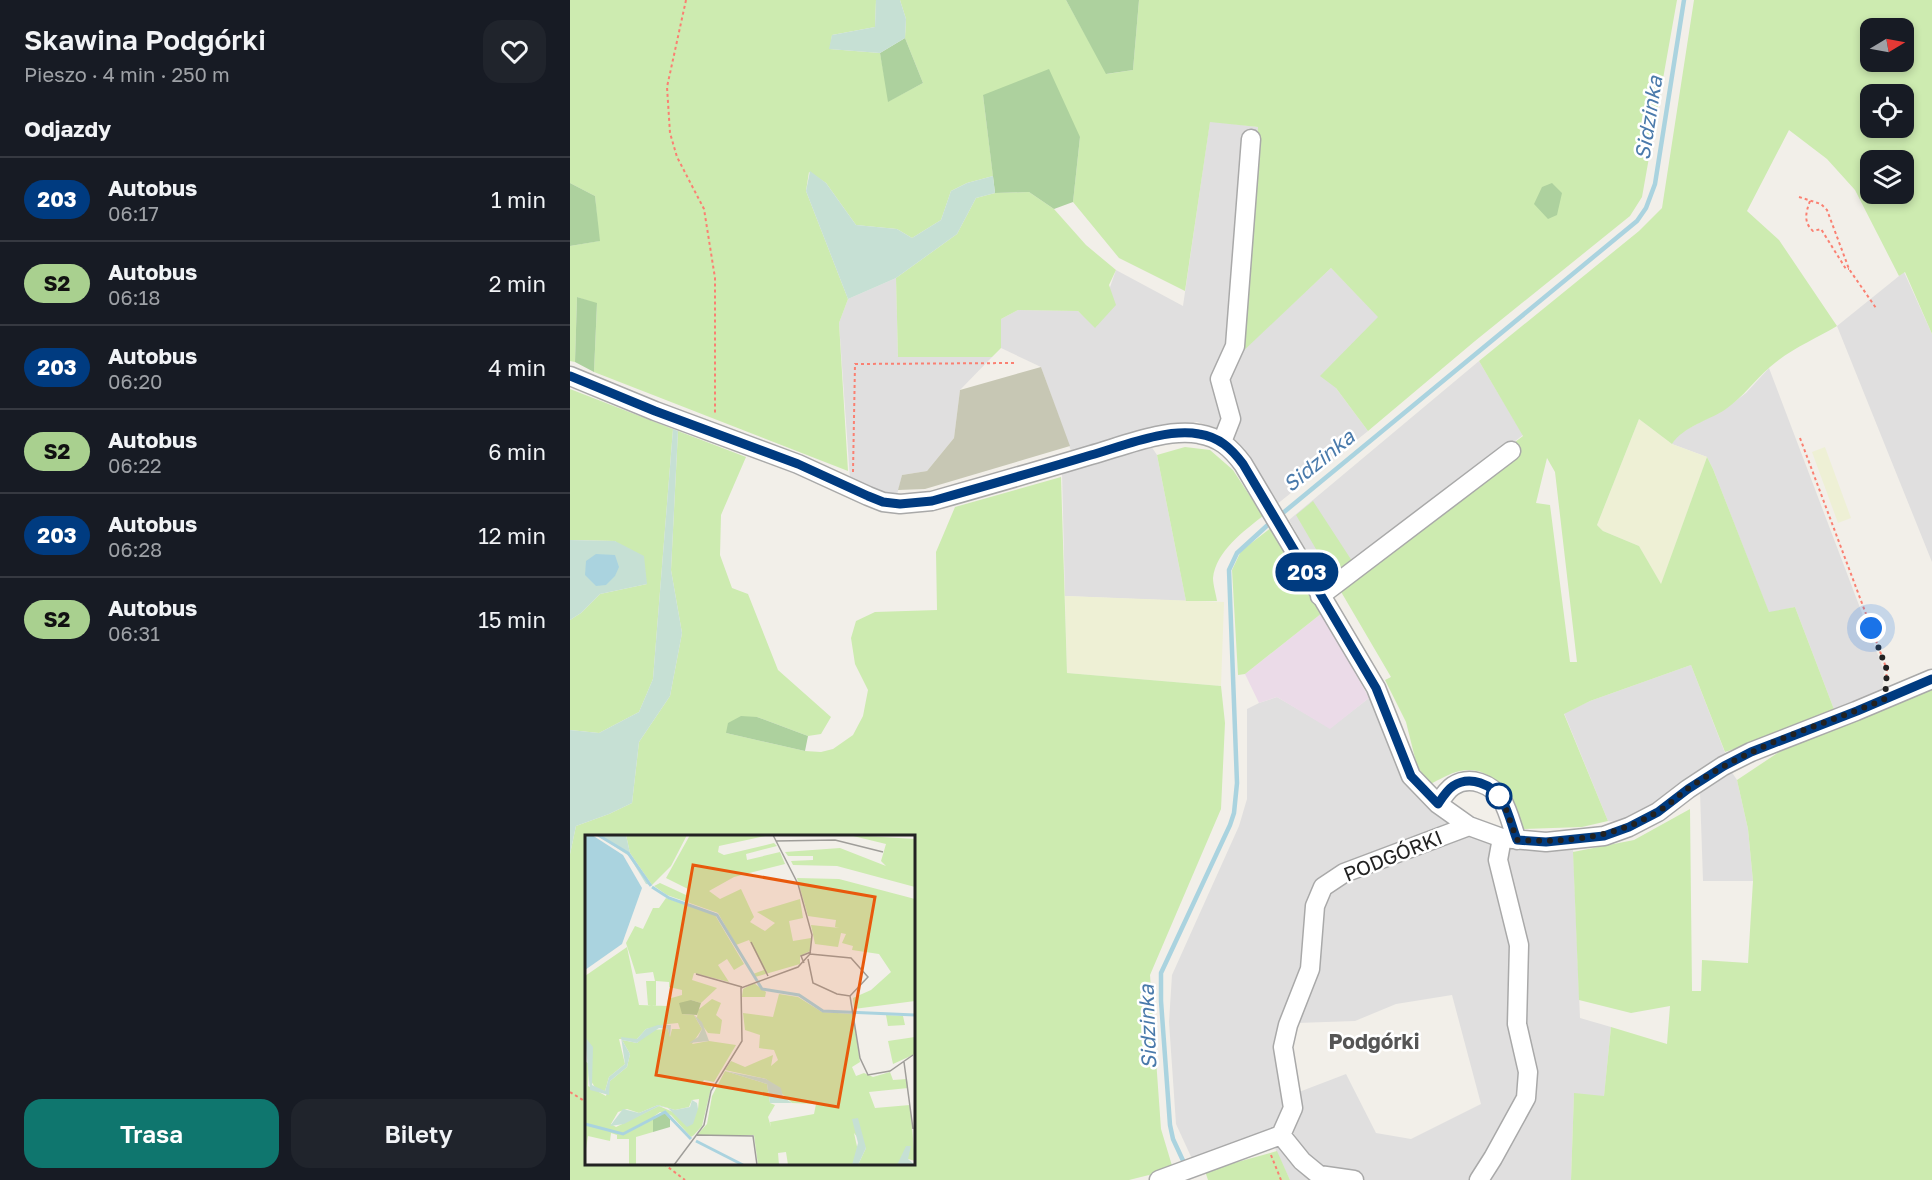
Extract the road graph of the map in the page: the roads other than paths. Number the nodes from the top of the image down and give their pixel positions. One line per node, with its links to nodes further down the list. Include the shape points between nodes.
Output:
1 (1251, 139): 3 (street, via 1235,346 1220,379 1231,419)
2 (570, 376): 3 (street, via 798,464 883,502 932,501 1172,434 1199,434)
3 (1222, 442): 5 (street, via 1243,464)
4 (1511, 451): 5 (street)
5 (1320, 596): 7 (street, via 1376,688 1411,776)
6 (1932, 679): 9 (street, via 1751,752 1629,827 1604,836 1546,842)
7 (1438, 804): 8 (street); 9 (street, via 1453,786 1480,782 1503,801)
8 (1469, 826): 9 (street); 10 (street, PODGÓRKI, via 1344,873 1323,887 1315,906 1310,969 1288,1025 1284,1047 1293,1108)
9 (1510, 839): 13 (street, via 1498,860 1519,945 1517,1024 1528,1072 1526,1098)
10 (1281, 1135): 11 (street); 12 (street, via 1319,1175)
11 (1166, 1177)
12 (1354, 1180)
13 (1479, 1180)

